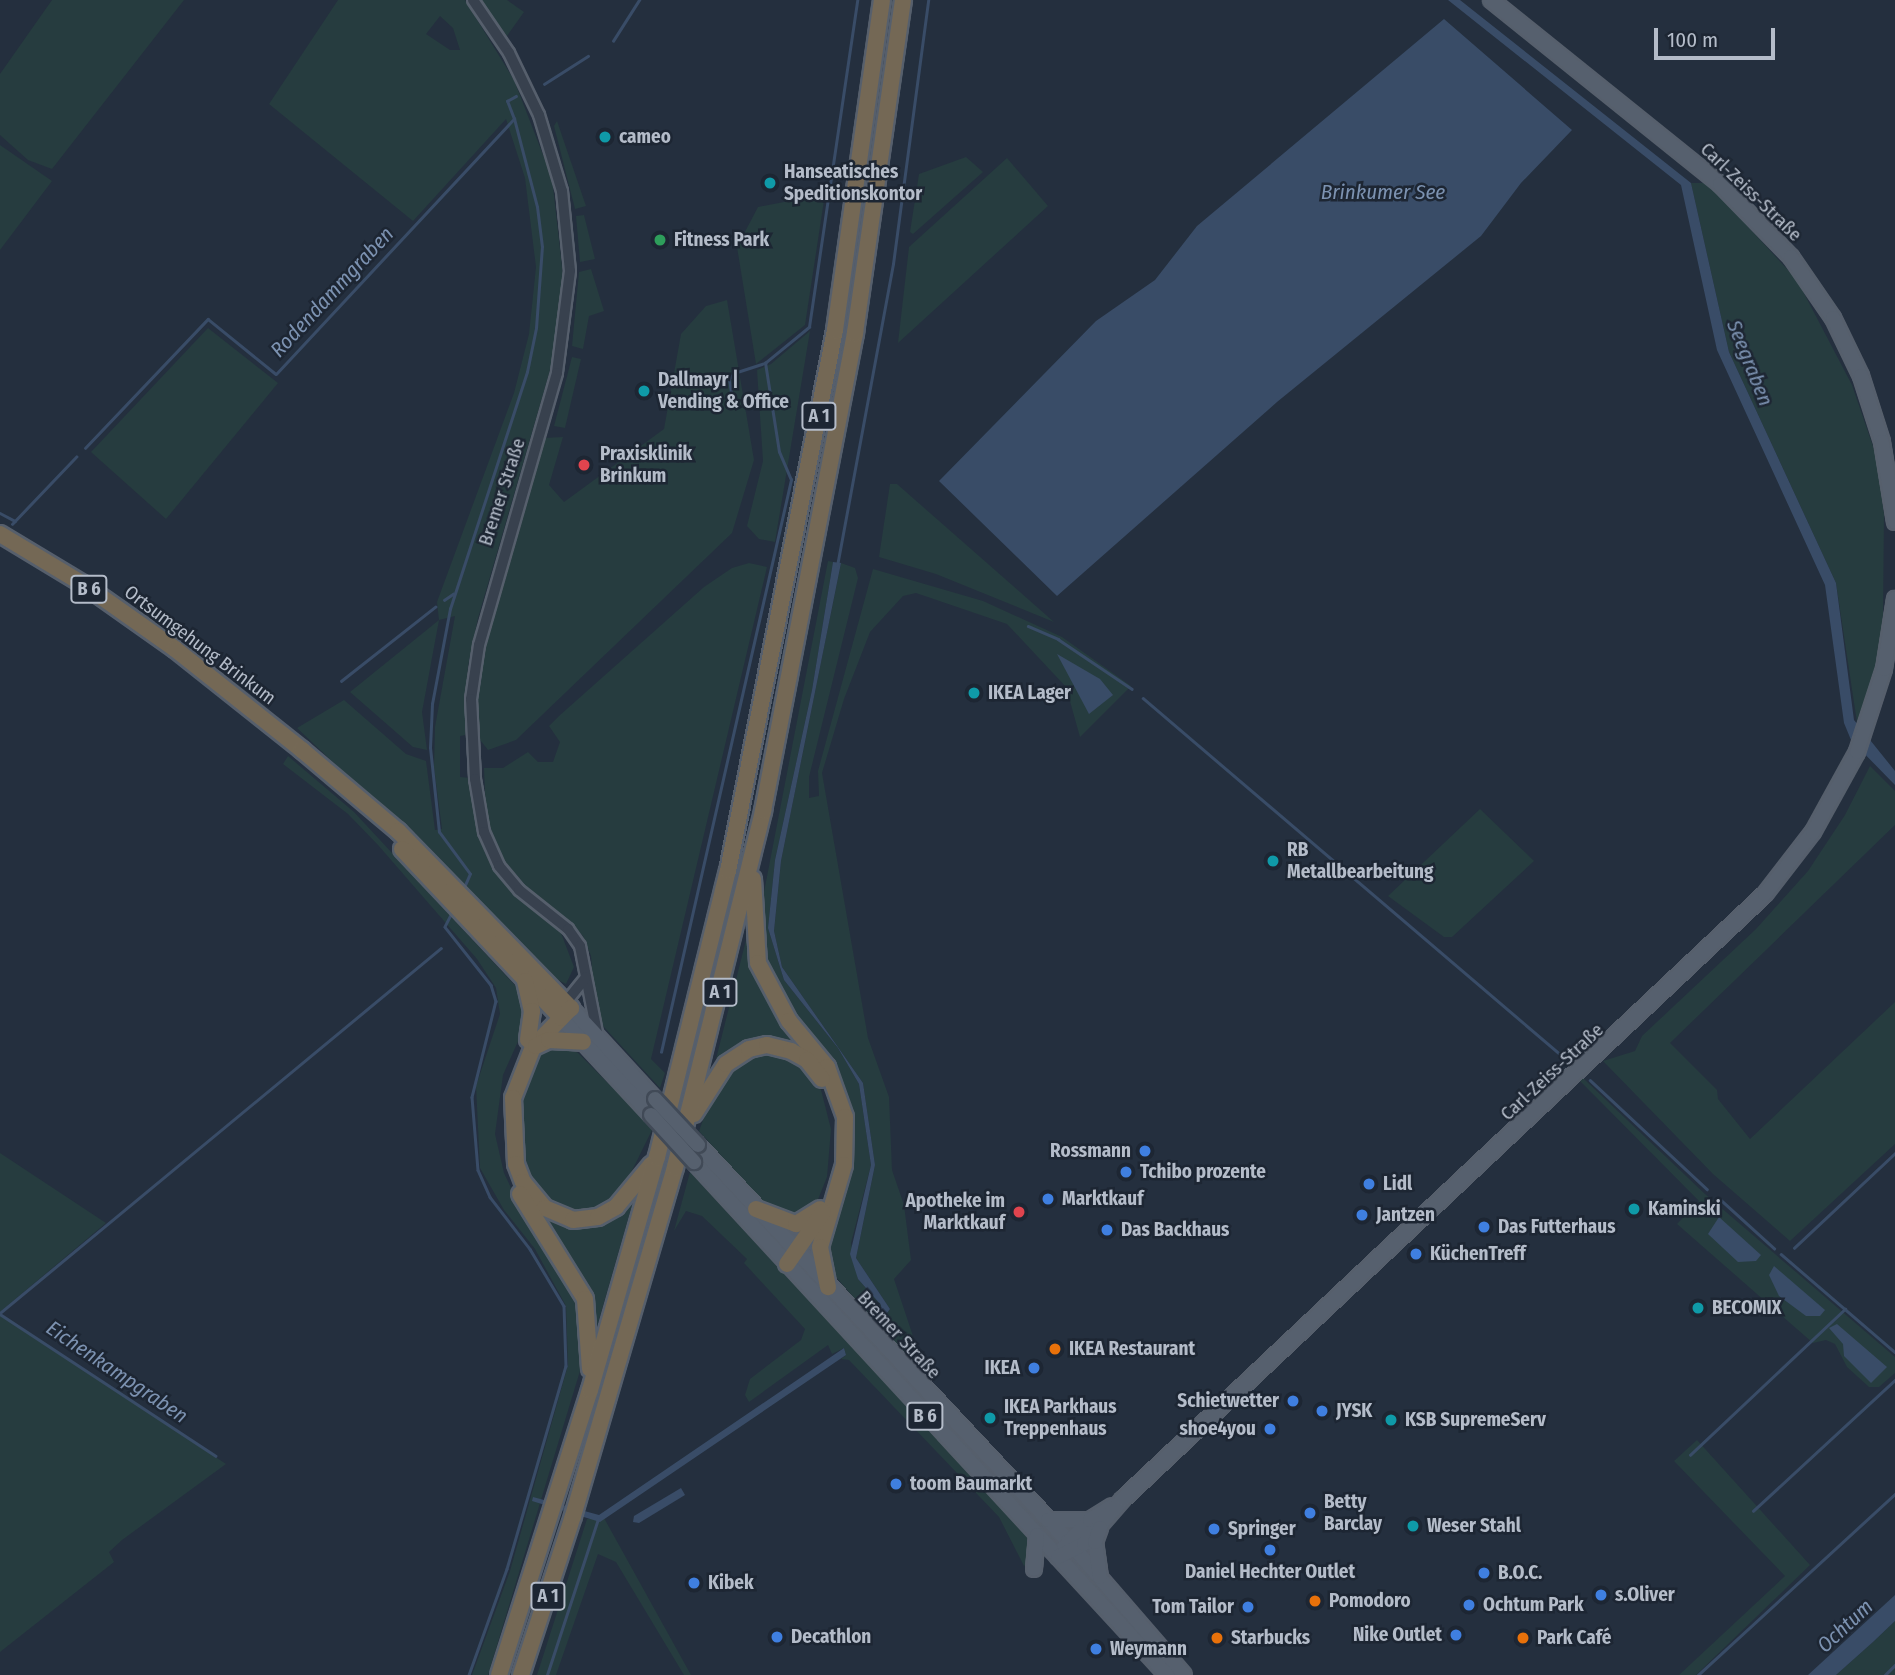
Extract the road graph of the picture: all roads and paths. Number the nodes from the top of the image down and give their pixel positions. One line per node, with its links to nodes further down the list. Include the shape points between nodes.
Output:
1 (473, 0): 11 (street, Bremer Straße, via 509,53 543,127 562,191 570,271 557,373 478,645 471,699 475,779 484,832 495,861 519,891 572,934 584,955)
2 (882, 0): 16 (highway, A 1, via 835,330 768,690)
3 (903, 0): 9 (highway, A 1, via 855,333 801,631)
4 (1491, 0): 5 (main road, Carl-Zeiss-Straße, via 1720,184 1791,257 1833,318 1861,376 1882,442)
5 (1895, 522)
6 (0, 534): 8 (highway, Ortsumgehung Brinkum / B 6, via 93,591 284,735)
7 (1895, 599): 24 (main road, Carl-Zeiss-Straße, via 1884,668 1857,752 1813,832 1731,930)
8 (364, 805): 10 (highway, Ortsumgehung Brinkum / B 6); 12 (highway, Ortsumgehung Brinkum / B 6, via 438,869)
9 (752, 855): 15 (highway, A 1); 19 (highway, via 758,964 789,1021 827,1068 845,1117 844,1166)
10 (524, 977): 12 (highway, Ortsumgehung Brinkum / B 6); 14 (highway, via 533,1011)
11 (586, 981): 12 (street); 13 (street, Bremer Straße)
12 (563, 1010): 13 (main road, B 6); 14 (highway)
13 (590, 1039): 14 (highway); 18 (main road, Bremer Straße / B 6, bridge, via 654,1099); 20 (main road, Bremer Straße / B 6, bridge, via 694,1162)
14 (531, 1043): 16 (highway, via 516,1084 511,1121 523,1182 545,1208 573,1220 604,1215); 22 (highway, via 506,1094 502,1119 506,1163 585,1299)
15 (686, 1128): 17 (highway, via 732,1058 760,1046 791,1051 817,1071 835,1114 837,1152); 31 (highway, A 1, via 574,1512)
16 (657, 1157): 22 (highway, A 1)
17 (828, 1195): 18 (highway, via 816,1214 802,1223 783,1223); 20 (highway, via 818,1221)
18 (756, 1209): 20 (main road, Bremer Straße / B 6)
19 (822, 1231): 20 (highway); 21 (highway, via 821,1258)
20 (793, 1257): 21 (main road, Bremer Straße / B 6); 25 (main road, Bremer Straße / B 6)
21 (828, 1287): 23 (main road, Bremer Straße / B 6)
22 (590, 1390): 30 (highway, A 1)
23 (1048, 1520): 24 (main road); 26 (main road, Bremer Straße / B 6)
24 (1095, 1524): 26 (main road, Carl-Zeiss-Straße); 29 (main road)
25 (1037, 1535): 27 (main road, Bremer Straße / B 6); 28 (main road)
26 (1072, 1546): 27 (main road, Carl-Zeiss-Straße); 29 (main road, Bremer Straße / B 6)
27 (1058, 1557): 32 (main road, Bremer Straße / B 6)
28 (1034, 1569)
29 (1100, 1578): 33 (main road, Bremer Straße / B 6)
30 (499, 1675)
31 (521, 1675)
32 (1167, 1675)
33 (1184, 1675)

